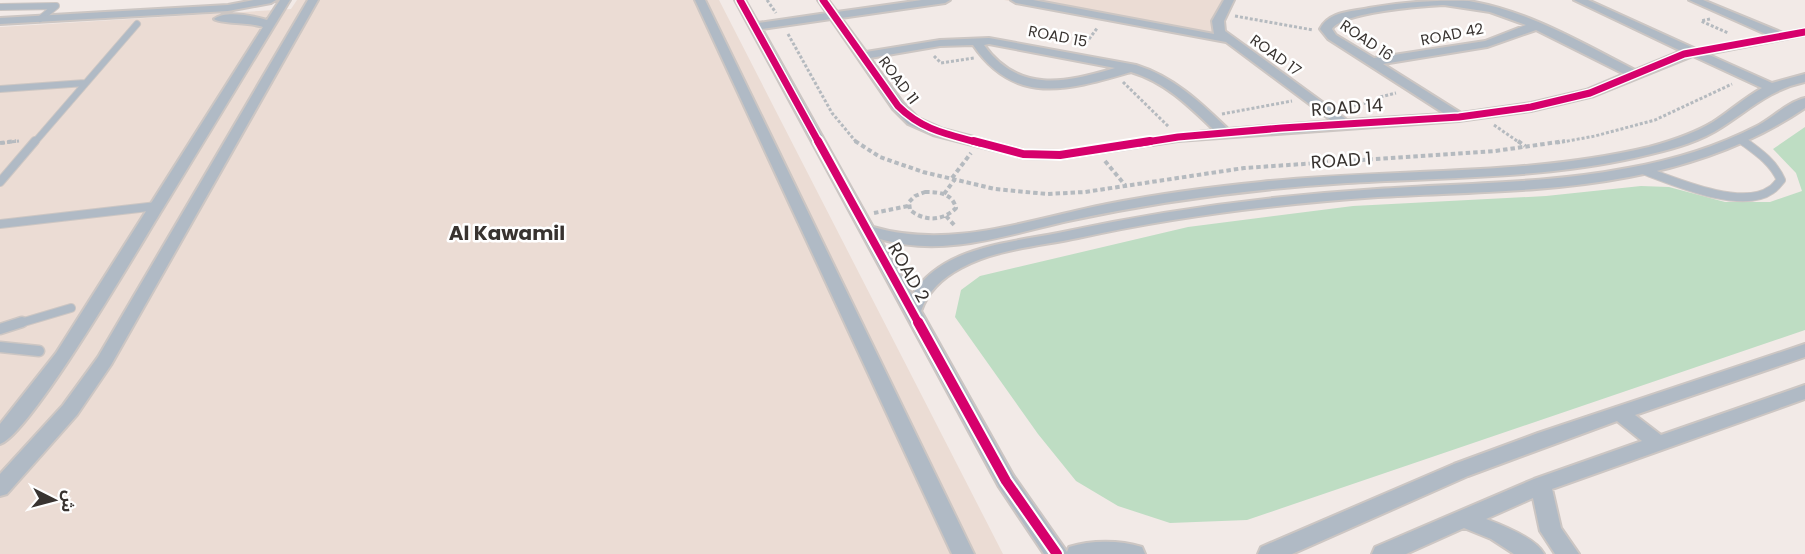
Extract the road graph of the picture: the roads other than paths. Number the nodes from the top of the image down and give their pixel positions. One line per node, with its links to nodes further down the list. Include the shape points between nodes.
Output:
1 (271, 0): 15 (street, via 228,8)
2 (285, 0): 19 (street)
3 (313, 0): 58 (street, via 105,361 70,410)
4 (699, 0): 60 (street)
5 (740, 0): 18 (street, ROAD 2)
6 (893, 0): 14 (street)
7 (945, 0): 14 (street)
8 (1016, 0): 24 (street)
9 (1229, 0): 24 (street, ROAD 17, via 1217,27)
10 (1579, 0): 27 (street)
11 (1598, 0): 26 (street)
12 (1694, 0): 23 (street)
13 (0, 7): 15 (lane, via 56,6)
14 (829, 8): 18 (street); 18 (street); 28 (street, ROAD 11)
15 (40, 19): 16 (street)
16 (0, 21)
17 (136, 24): 19 (street, via 237,18); 21 (street); 33 (lane)
18 (753, 24): 45 (street, ROAD 2)
19 (269, 25): 44 (street)
20 (1535, 26): 29 (street, ROAD 42, via 1467,48); 29 (street, ROAD 16, via 1501,11 1444,2 1344,16 1328,24 1332,37); 31 (street, ROAD 16)
21 (0, 32)
22 (1805, 32): 23 (street, ROAD 14)
23 (1782, 37): 26 (street, ROAD 14)
24 (1226, 39): 38 (street, ROAD 17)
25 (976, 41): 28 (street, ROAD 15); 30 (street, ROAD 15, via 1008,43); 30 (street, via 1003,72 1030,82 1064,84)
26 (1709, 50): 27 (street, ROAD 14); 34 (street)
27 (1693, 52): 31 (street, ROAD 14); 34 (street)
28 (863, 56): 41 (street, ROAD 11, via 913,121)
29 (1372, 62): 37 (street, ROAD 16)
30 (1132, 68): 39 (street, ROAD 15, via 1172,84)
31 (1635, 75): 37 (street, ROAD 14, via 1562,101)
32 (1805, 78): 34 (street, ROAD 1)
33 (85, 83): 35 (lane); 43 (lane)
34 (1777, 86): 45 (street, ROAD 1, via 1691,138 1587,163 1499,172 1329,180 1210,193 1074,215 954,242 908,242)
35 (0, 89)
36 (1805, 102): 40 (street, ROAD 1)
37 (1459, 117): 38 (street, ROAD 14)
38 (1343, 123): 39 (street, ROAD 14)
39 (1226, 133): 41 (street, ROAD 14, via 1040,156)
40 (1741, 140): 42 (street, ROAD 1); 42 (lane, via 1778,170 1781,180 1777,189 1745,196 1722,194)
41 (979, 143)
42 (1643, 170): 48 (street, ROAD 1, via 1533,185 1266,203 1113,226 963,261 928,284)
43 (0, 182)
44 (157, 206): 46 (lane); 55 (street, via 62,357)
45 (863, 223): 48 (street, ROAD 2)
46 (0, 224)
47 (71, 308): 49 (lane)
48 (912, 312): 61 (street, ROAD 2, via 1006,481)
49 (0, 329)
50 (0, 346): 52 (lane)
51 (1805, 350): 54 (street)
52 (39, 351)
53 (1805, 392): 56 (street)
54 (1620, 413): 56 (street); 64 (street, via 1461,470)
55 (0, 437)
56 (1658, 443): 57 (street)
57 (1541, 485): 59 (street); 67 (street, via 1551,531)
58 (0, 488)
59 (1463, 519): 65 (street); 66 (street, via 1499,533)
60 (963, 554)
61 (1058, 554)
62 (1077, 554): 63 (street)
63 (1134, 554)
64 (1269, 554)
65 (1383, 554)
66 (1533, 554)
67 (1568, 554)

